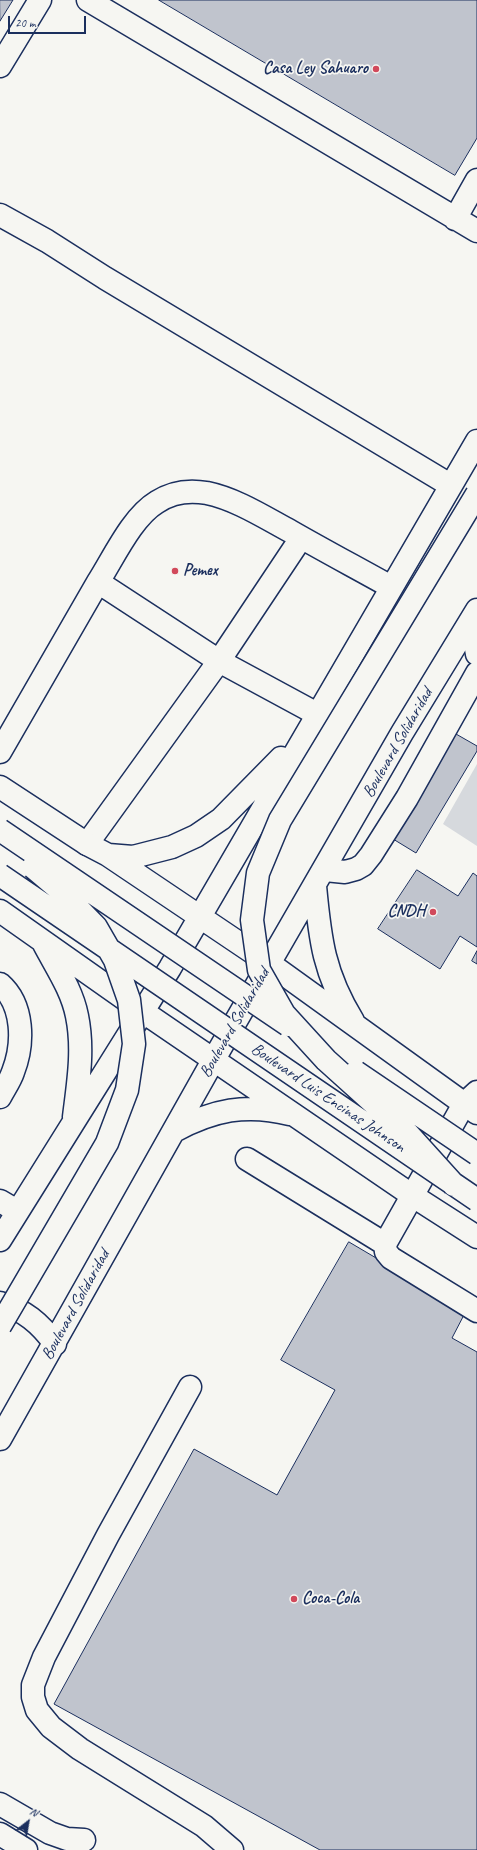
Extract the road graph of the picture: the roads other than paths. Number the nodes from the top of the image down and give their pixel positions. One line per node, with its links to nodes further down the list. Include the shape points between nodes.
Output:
1 (40, 0): 3 (main road)
2 (88, 0): 6 (main road)
3 (0, 66)
4 (477, 180): 6 (main road)
5 (0, 215): 9 (main road)
6 (455, 219): 7 (main road)
7 (477, 231)
8 (477, 441): 9 (main road)
9 (450, 485): 13 (main road)
10 (477, 494): 42 (main road, bridge, via 280,820 258,873 252,920 258,970 284,1014 326,1060 407,1133)
11 (301, 538): 12 (main road, via 230,501 207,494 172,494 141,515); 13 (main road); 16 (main road)
12 (98, 582): 16 (main road); 19 (main road)
13 (391, 587): 18 (main road)
14 (474, 616): 15 (main road); 26 (main road, Boulevard Solidaridad, via 406,727)
15 (477, 654)
16 (219, 660): 18 (main road); 23 (main road)
17 (477, 673): 26 (main road, via 407,798 371,855 356,869)
18 (312, 722): 24 (main road, via 221,820 172,847 133,857); 28 (main road)
19 (0, 752)
20 (0, 787): 23 (main road)
21 (0, 830): 40 (main road, bridge)
22 (0, 839): 51 (main road, bridge, via 59,889 96,927 115,960 129,1000 134,1044 127,1090 107,1143)
23 (87, 844): 24 (main road)
24 (108, 855): 28 (main road)
25 (0, 875): 42 (main road, Boulevard Luis Encinas Johnson, bridge)
26 (320, 878): 30 (main road, Boulevard Solidaridad); 33 (main road, via 323,951 331,980)
27 (0, 911): 29 (main road)
28 (200, 916): 30 (main road); 32 (main road)
29 (41, 939): 32 (main road); 38 (main road, via 61,975 77,1015 80,1058)
30 (270, 964): 33 (main road); 34 (main road, Boulevard Solidaridad)
31 (0, 984): 35 (main road, via 15,1003 20,1024 19,1047 13,1072)
32 (142, 1011): 34 (main road); 38 (main road)
33 (357, 1027): 36 (main road)
34 (214, 1059): 37 (main road); 39 (main road, Boulevard Solidaridad)
35 (0, 1097)
36 (473, 1103): 43 (main road)
37 (299, 1117): 39 (main road, via 248,1108 222,1111 197,1118); 43 (main road)
38 (74, 1124): 45 (main road)
39 (174, 1131): 52 (main road, Boulevard Solidaridad)
40 (477, 1154)
41 (247, 1159): 48 (main road)
42 (454, 1185): 44 (main road, Boulevard Luis Encinas Johnson, bridge)
43 (413, 1196): 46 (main road); 48 (main road)
44 (477, 1200)
45 (9, 1206): 47 (main road)
46 (477, 1237)
47 (0, 1240)
48 (385, 1244): 50 (main road, via 390,1258)
49 (0, 1303): 52 (main road, via 29,1316 45,1329)
50 (477, 1311)
51 (0, 1326)
52 (55, 1344): 54 (main road, Boulevard Solidaridad)
53 (190, 1387): 59 (main road, via 44,1657 33,1685 33,1697 37,1710 50,1727 80,1749 204,1826)
54 (0, 1439)
55 (0, 1804): 57 (main road, via 50,1833 67,1839)
56 (0, 1834): 58 (main road)
57 (84, 1840)
58 (26, 1850)
59 (232, 1850)

